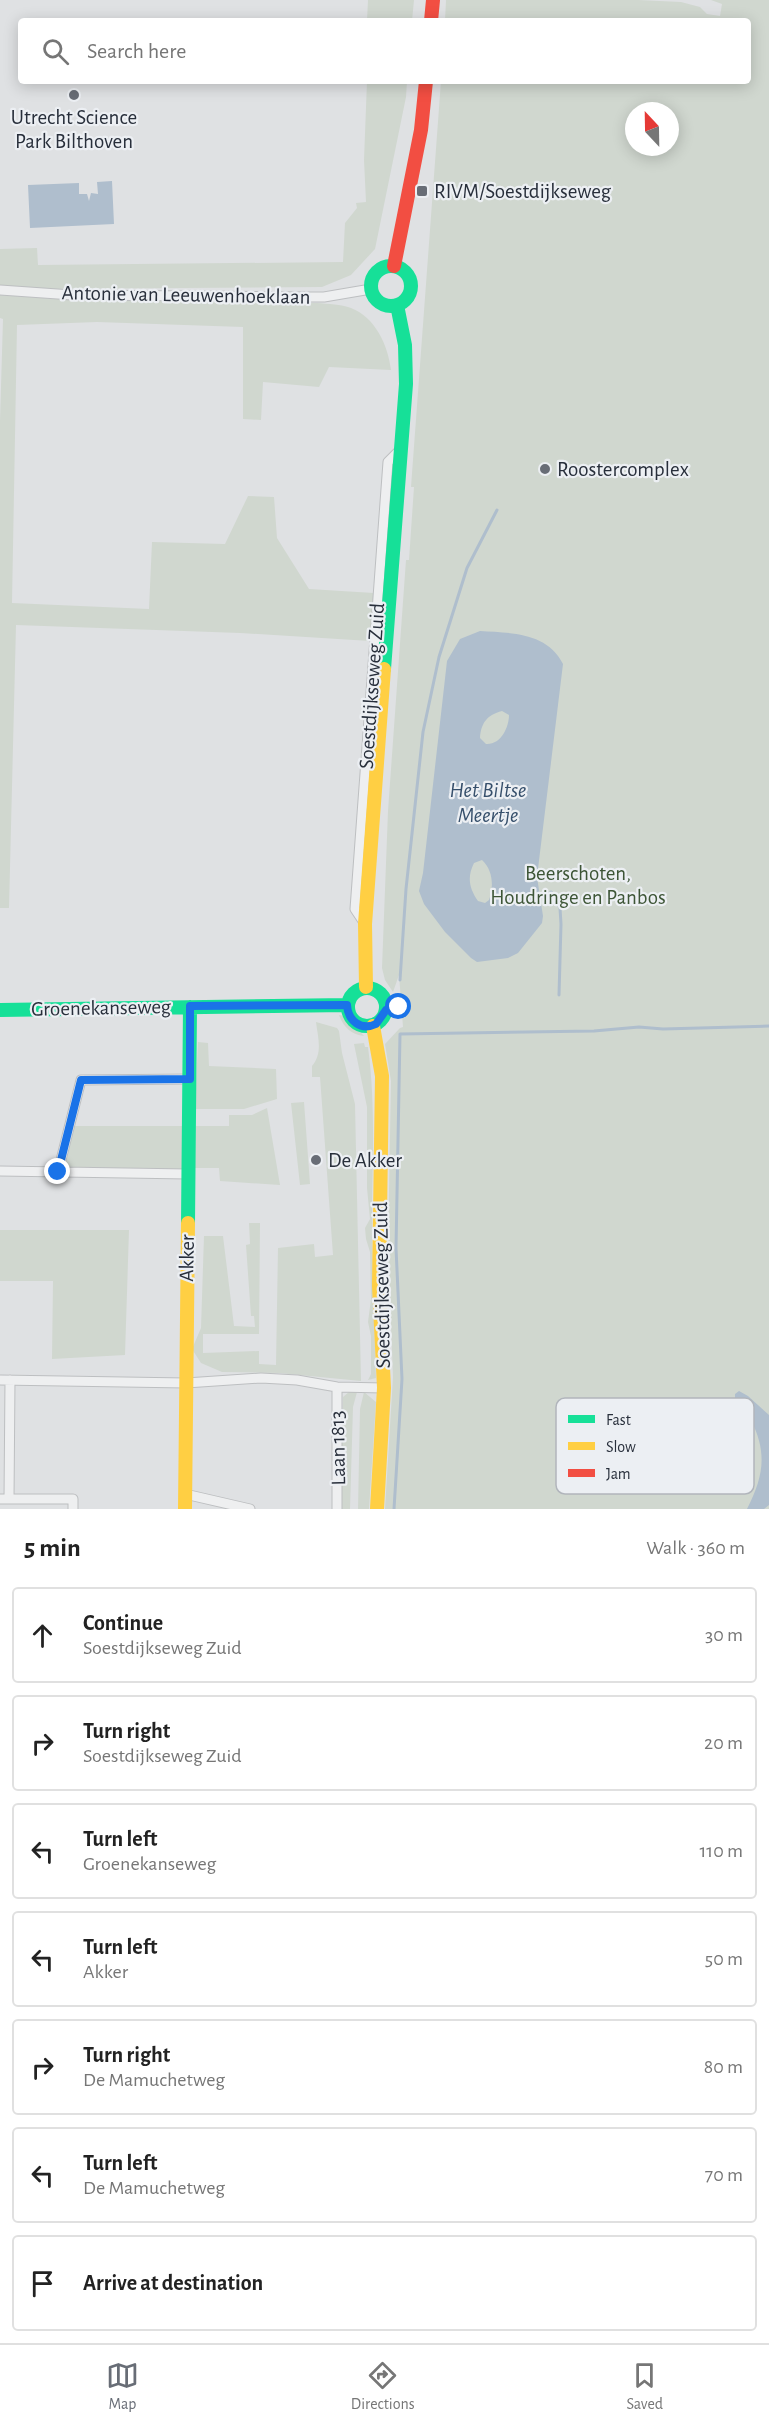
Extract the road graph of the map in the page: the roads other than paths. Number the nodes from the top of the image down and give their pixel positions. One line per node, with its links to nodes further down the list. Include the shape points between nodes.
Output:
1 (433, 0): 2 (main road)
2 (431, 18)
3 (426, 84): 4 (main road, via 421,130)
4 (394, 266): 5 (main road, via 376,272); 7 (main road, via 405,272 411,284 407,296)
5 (371, 289): 6 (street, Antonie van Leeuwenhoeklaan, via 313,297 72,295); 7 (main road, via 378,301 390,306)
6 (0, 290)
7 (397, 304): 8 (main road, Soestdijkseweg Zuid, via 406,370 365,924)
8 (366, 987): 9 (main road, via 351,995); 12 (main road, via 381,994 392,1009)
9 (347, 1005): 10 (main road, Groenekanseweg); 12 (main road, via 354,1022)
10 (190, 1006): 11 (main road, Groenekanseweg); 13 (main road, Akker)
11 (0, 1010)
12 (373, 1026): 20 (main road, Soestdijkseweg Zuid, via 382,1076 380,1286)
13 (190, 1079): 15 (street, via 81,1080); 16 (main road, Akker)
14 (0, 1171): 15 (street)
15 (58, 1172): 16 (street)
16 (188, 1174): 18 (main road, Akker)
17 (5, 1380): 18 (street); 22 (street)
18 (186, 1383): 19 (street, via 261,1378); 21 (main road, Akker)
19 (337, 1387): 20 (street); 26 (street, Laan 1813)
20 (384, 1388): 27 (main road, Soestdijkseweg Zuid)
21 (185, 1494): 24 (main road, Akker); 25 (street)
22 (4, 1499): 23 (street, via 73,1499)
23 (73, 1509)
24 (185, 1509)
25 (250, 1509)
26 (337, 1509)
27 (377, 1509)

